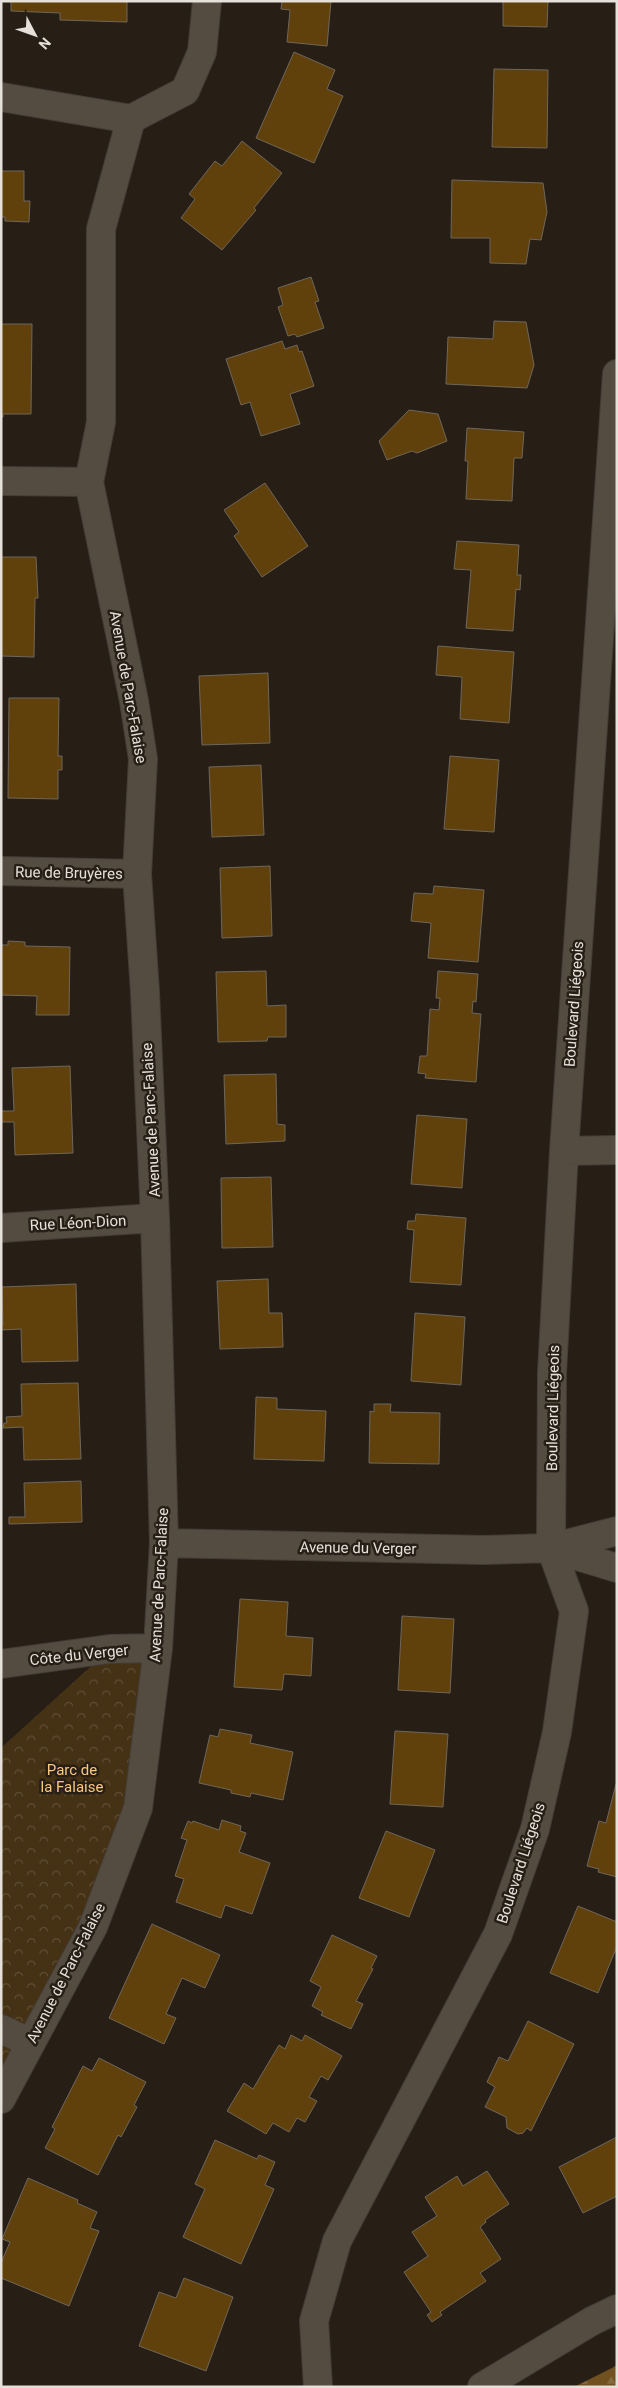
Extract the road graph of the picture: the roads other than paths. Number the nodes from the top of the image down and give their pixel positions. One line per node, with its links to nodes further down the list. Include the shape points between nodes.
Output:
1 (207, 1): 3 (street, via 202,52 185,91)
2 (1, 97): 3 (street)
3 (131, 119): 6 (street, Avenue de Parc-Falaise, via 101,229 101,422)
4 (617, 374): 7 (street, Boulevard Liégeois)
5 (1, 481): 6 (street)
6 (89, 482): 9 (street, Avenue de Parc-Falaise, via 143,759)
7 (609, 609): 11 (street, Boulevard Liégeois)
8 (1, 872): 9 (street, Rue de Bruyères)
9 (137, 874): 12 (street, Avenue de Parc-Falaise)
10 (617, 1150): 11 (street)
11 (564, 1151): 16 (street, Boulevard Liégeois, via 552,1372)
12 (155, 1218): 13 (street, Rue Léon-Dion); 15 (street, Avenue de Parc-Falaise)
13 (1, 1228)
14 (617, 1532): 16 (street, Avenue du Verger)
15 (164, 1543): 16 (street, Avenue du Verger, via 474,1550); 18 (street, Avenue de Parc-Falaise)
16 (551, 1548): 17 (street, Avenue du Verger); 24 (street, Boulevard Liégeois, via 574,1611 557,1732 536,1828 498,1934 337,2241 314,2321)
17 (617, 1568)
18 (158, 1648): 19 (street, Côte du Verger, via 110,1649); 21 (street, Avenue de Parc-Falaise, via 138,1808 93,1926)
19 (1, 1664)
20 (1, 2029): 21 (street)
21 (32, 2043): 22 (street, Avenue de Parc-Falaise)
22 (1, 2099)
23 (617, 2309): 25 (street)
24 (318, 2387)
25 (482, 2387)

